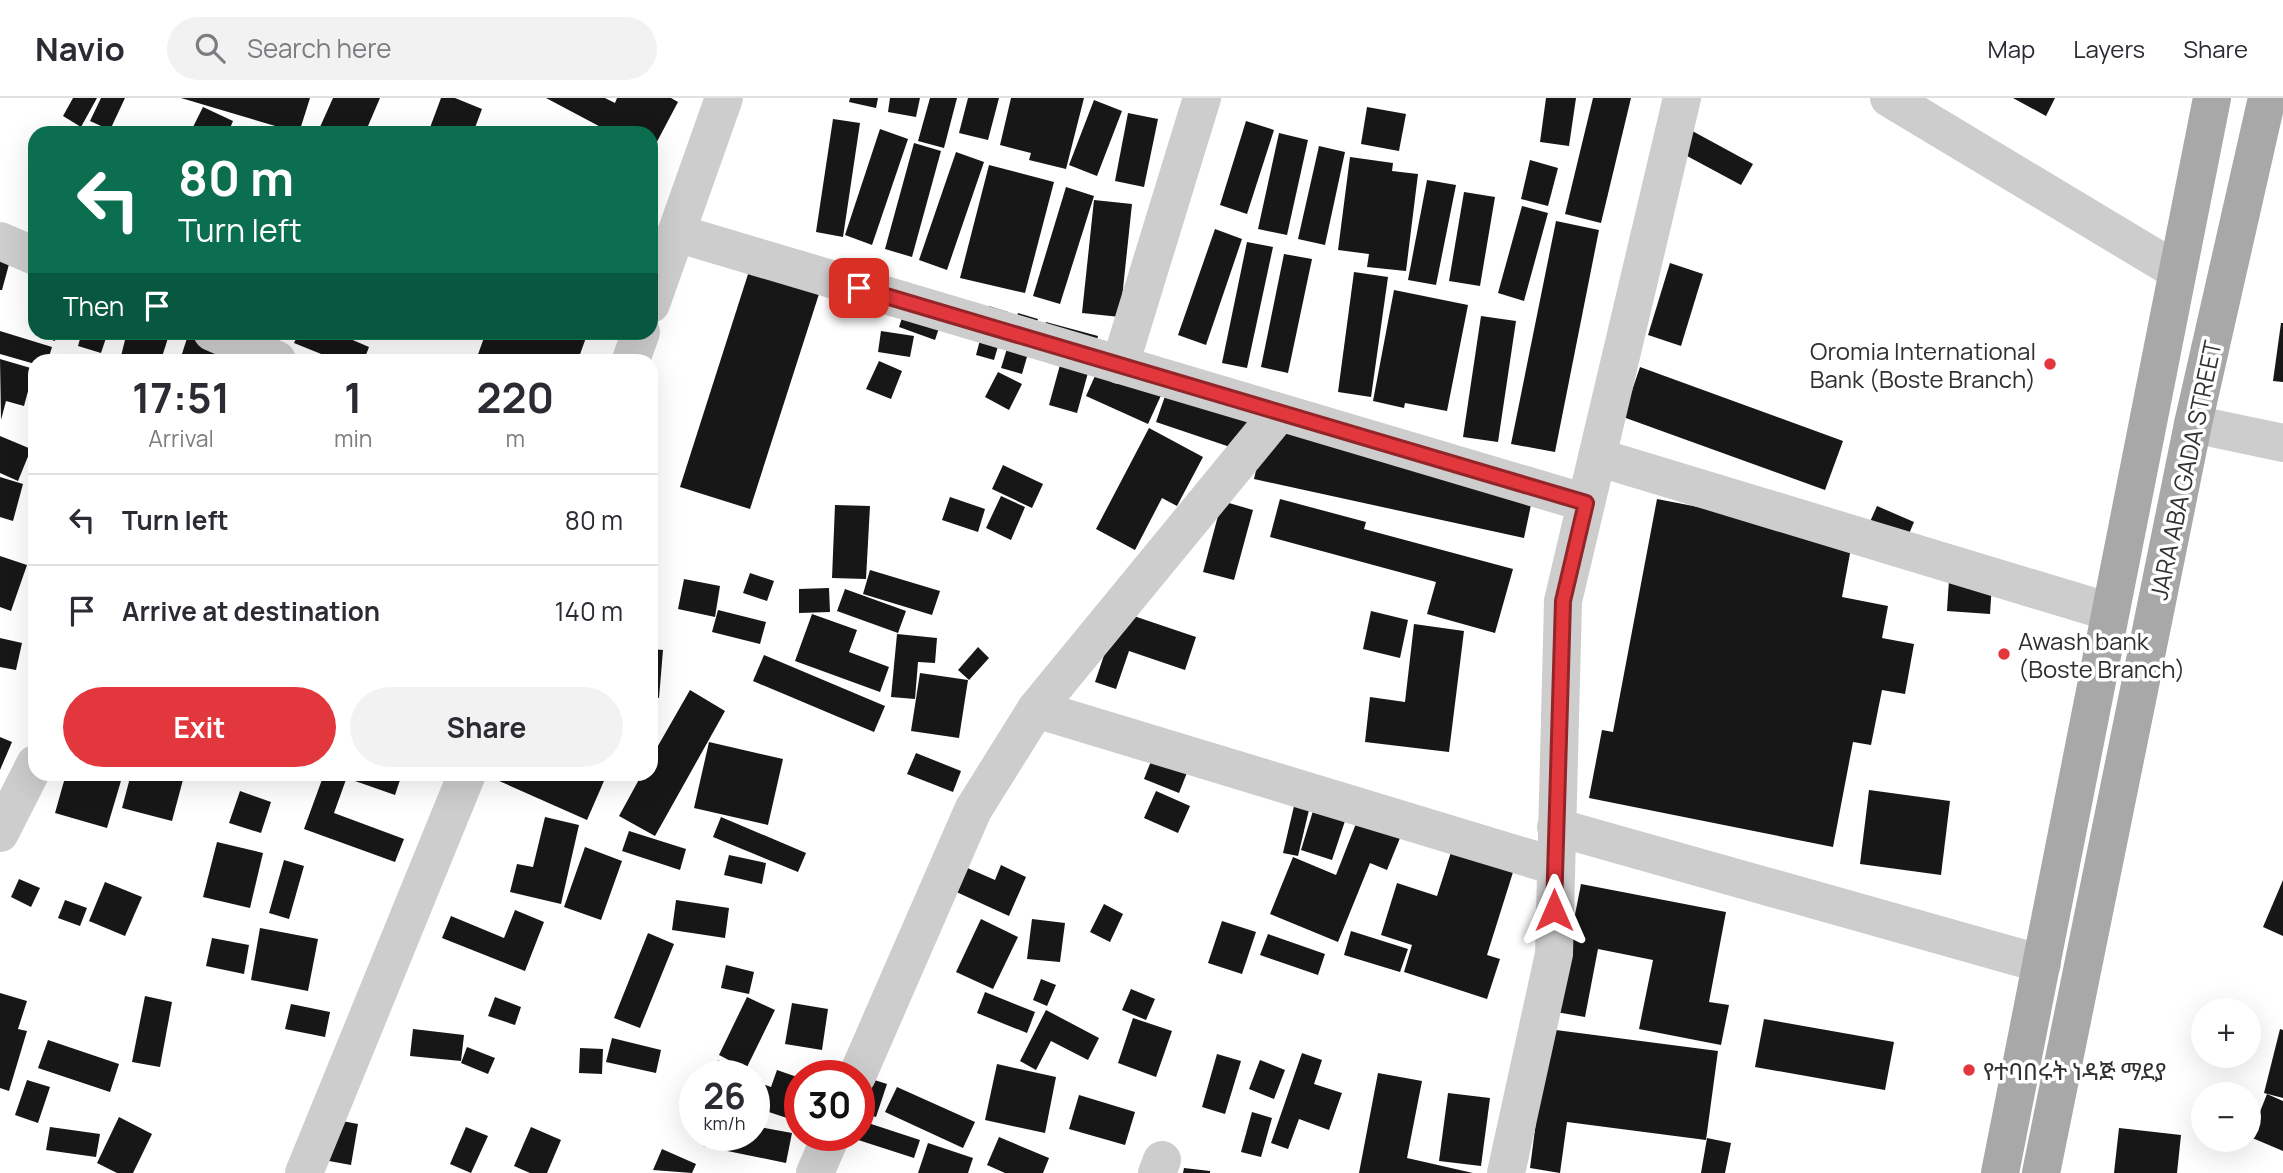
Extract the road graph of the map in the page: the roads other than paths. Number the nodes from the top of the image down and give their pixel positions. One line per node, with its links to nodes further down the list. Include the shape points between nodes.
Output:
1 (724, 98): 7 (street)
2 (1202, 98): 12 (street)
3 (1682, 98): 16 (street)
4 (1889, 98): 10 (street)
5 (2211, 98): 10 (main road, JARA ABA GADA STREET)
6 (2267, 98): 14 (main road, JARA ABA GADA STREET)
7 (676, 233): 11 (street); 12 (street)
8 (0, 241): 9 (street)
9 (28, 253)
10 (2177, 271): 18 (main road, JARA ABA GADA STREET)
11 (658, 284)
12 (1120, 365): 13 (street)
13 (1279, 412): 17 (street); 19 (street)
14 (2193, 424): 15 (street); 32 (main road, JARA ABA GADA STREET)
15 (2283, 443)
16 (1597, 457): 17 (street); 18 (street)
17 (1586, 503): 22 (street, via 1563,601)
18 (2110, 612): 25 (main road, JARA ABA GADA STREET)
19 (1036, 709): 24 (street); 26 (street, via 973,810)
20 (28, 778): 23 (street)
21 (464, 781): 28 (street)
22 (1556, 827): 24 (street); 25 (street)
23 (0, 833)
24 (1555, 866): 30 (street, via 1554,954)
25 (2042, 964): 31 (main road, JARA ABA GADA STREET)
26 (864, 1060)
27 (825, 1151): 29 (street)
28 (304, 1173)
29 (815, 1173)
30 (1506, 1173)
31 (2000, 1173)
32 (2041, 1173)

